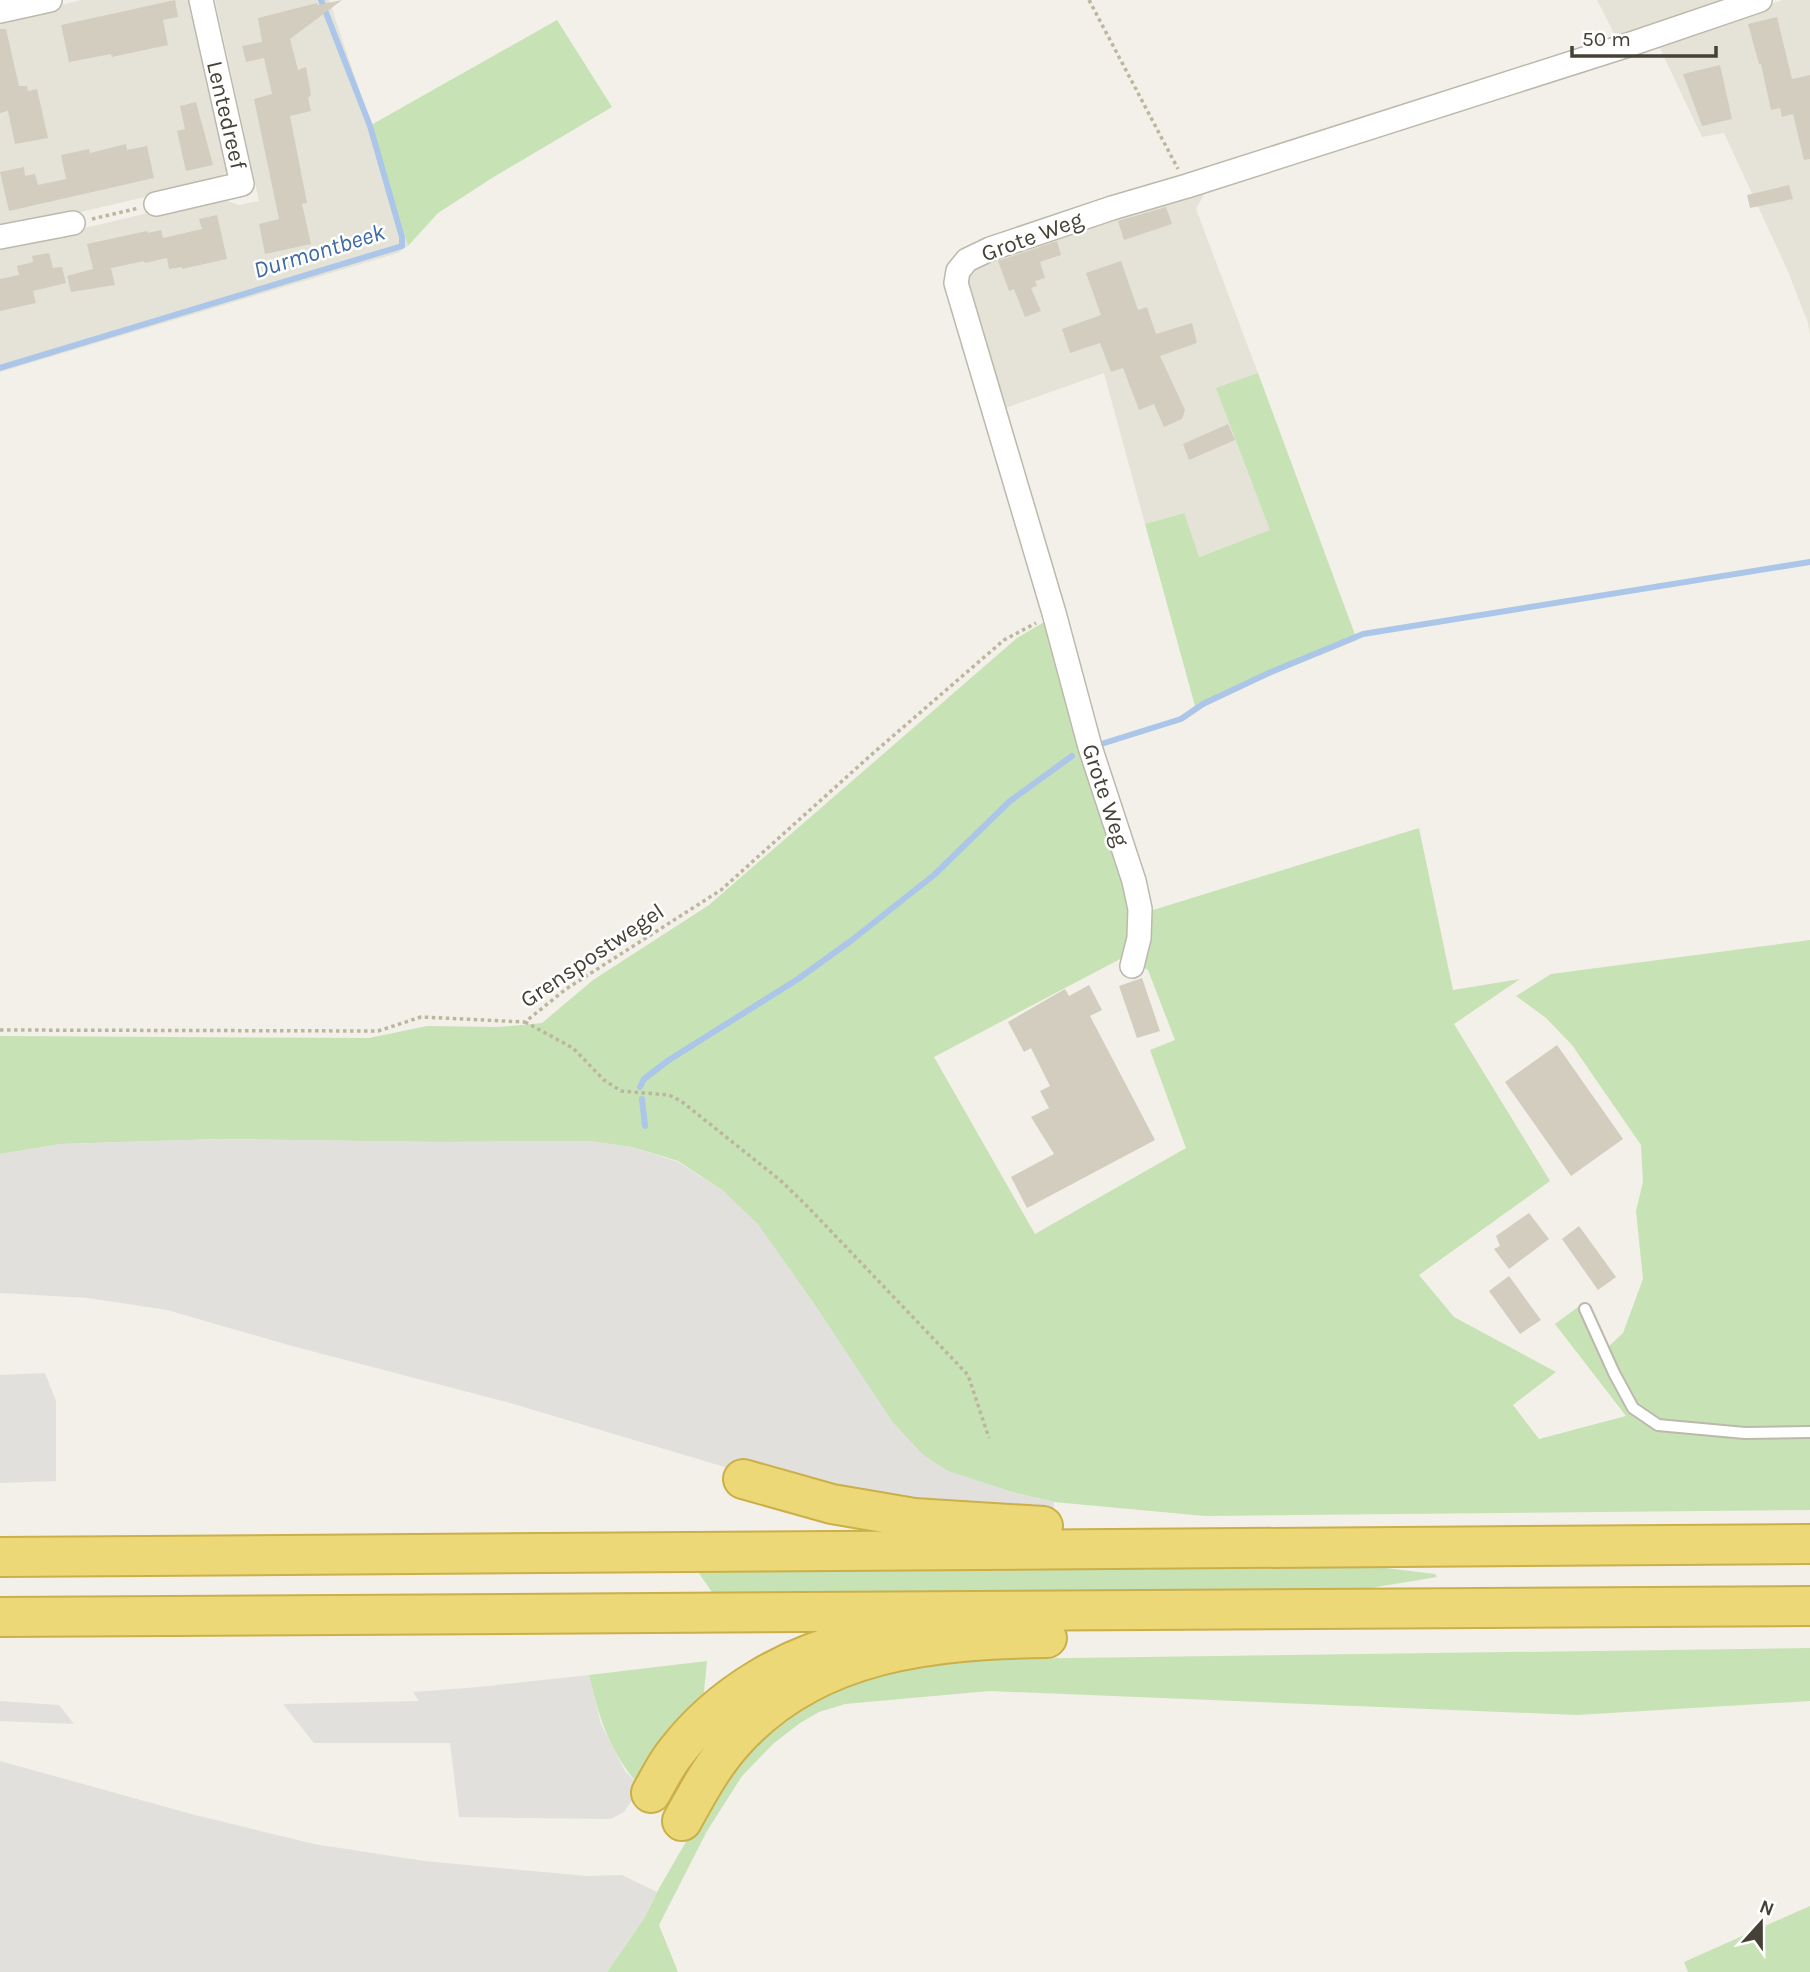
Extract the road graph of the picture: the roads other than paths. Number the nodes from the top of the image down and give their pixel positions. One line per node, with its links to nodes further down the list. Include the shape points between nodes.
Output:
1 (50, 0): 4 (street)
2 (201, 0): 5 (street, Lentedreef, via 242,184)
3 (1760, 0): 8 (street, Grote Weg, via 989,249 967,260 958,271 956,284 1136,890 1139,938)
4 (0, 11)
5 (156, 204)
6 (81, 221): 7 (street)
7 (0, 237)
8 (1132, 966)
9 (1585, 1309): 10 (lane, via 1633,1408 1658,1425 1745,1433)
10 (1810, 1432)
11 (743, 1479): 13 (highway, via 832,1504 914,1518 1082,1529)
12 (1810, 1544): 13 (highway)
13 (1211, 1548): 14 (highway)
14 (0, 1557)
15 (1810, 1606): 16 (highway)
16 (1149, 1611): 17 (highway); 18 (highway)
17 (0, 1617)
18 (1115, 1628): 19 (highway, via 930,1630 855,1640 798,1658 709,1714 674,1753); 20 (highway, via 1068,1637 945,1642 841,1667 770,1707 736,1739)
19 (650, 1793)
20 (682, 1821)

